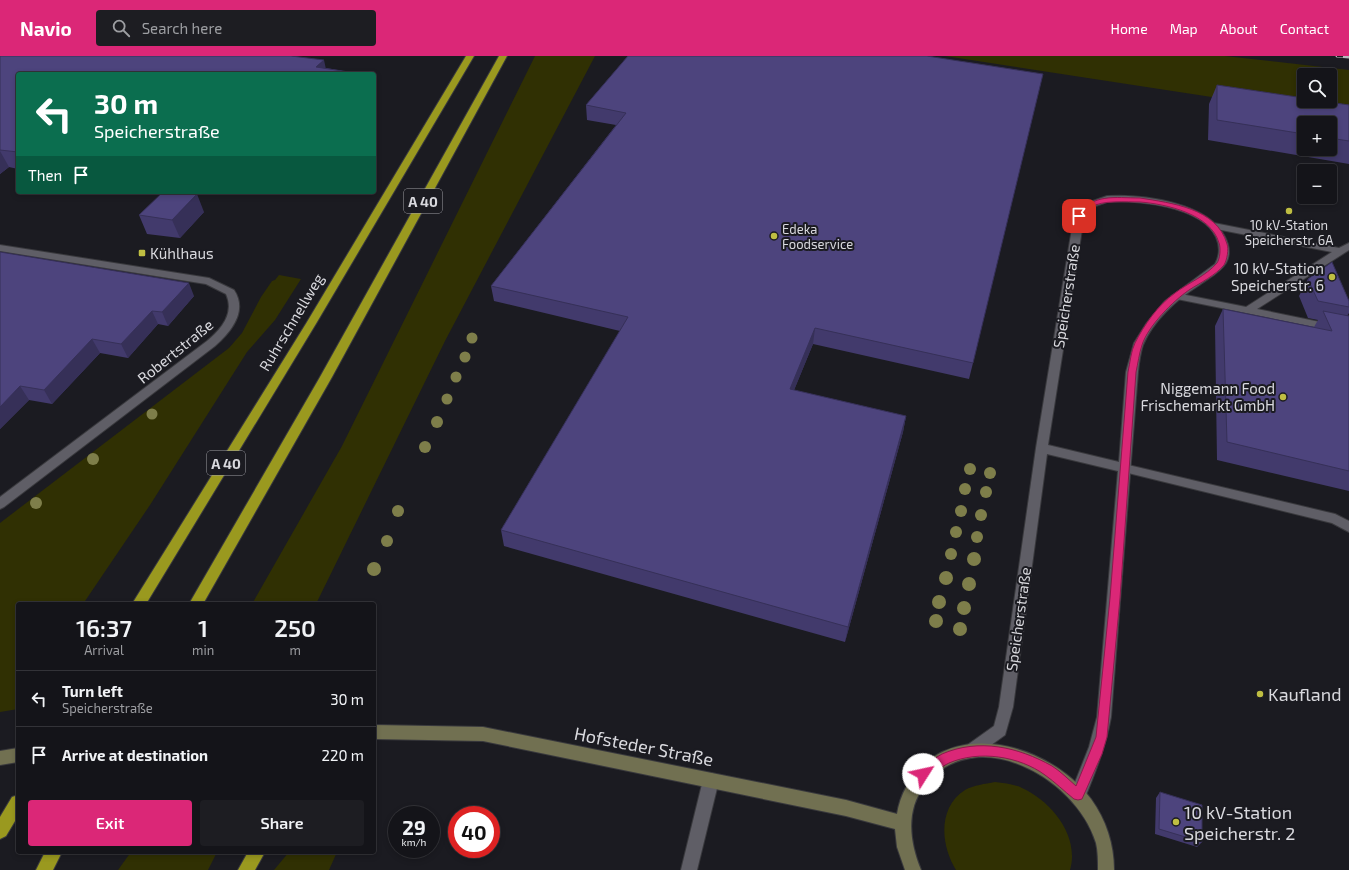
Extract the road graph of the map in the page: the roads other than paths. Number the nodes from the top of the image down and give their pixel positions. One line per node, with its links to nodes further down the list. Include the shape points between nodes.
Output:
1 (470, 56): 13 (highway, Ruhrschnellweg / A 40)
2 (503, 56): 14 (highway, A 40, via 326,377)
3 (1214, 226): 5 (street, Speicherstraße); 6 (street, Speicherstraße, via 1224,247 1221,263); 9 (street, Speicherstraße, via 1183,208 1140,200 1100,201 1090,205 1079,216)
4 (0, 248): 11 (street, Robertstraße, via 209,281 230,292 234,304 232,316 225,330 200,354)
5 (1345, 248): 7 (street)
6 (1176, 296): 7 (street); 10 (street, Speicherstraße, via 1154,318 1138,344 1132,372)
7 (1249, 310): 8 (street)
8 (1349, 330)
9 (1042, 448): 10 (street); 16 (street, Speicherstraße, via 1006,707 1000,730)
10 (1124, 468): 12 (street, via 1335,519); 20 (street, Speicherstraße, via 1102,737)
11 (0, 504)
12 (1349, 527)
13 (141, 602)
14 (197, 602)
15 (376, 732): 19 (street, Hofsteder Straße, via 483,734)
16 (971, 751): 20 (street, via 997,751 1024,758 1049,771); 22 (street, via 945,759 923,774 909,796)
17 (16, 754): 18 (street)
18 (0, 758)
19 (711, 780): 22 (street, Hofsteder Straße, via 846,808); 28 (street)
20 (1078, 795): 30 (street, via 1091,814 1104,843)
21 (16, 805): 23 (highway)
22 (903, 823): 29 (street, via 905,851)
23 (2, 826)
24 (53, 854): 26 (highway)
25 (256, 854): 27 (highway)
26 (44, 870)
27 (246, 870)
28 (689, 870)
29 (913, 870)
30 (1106, 870)

